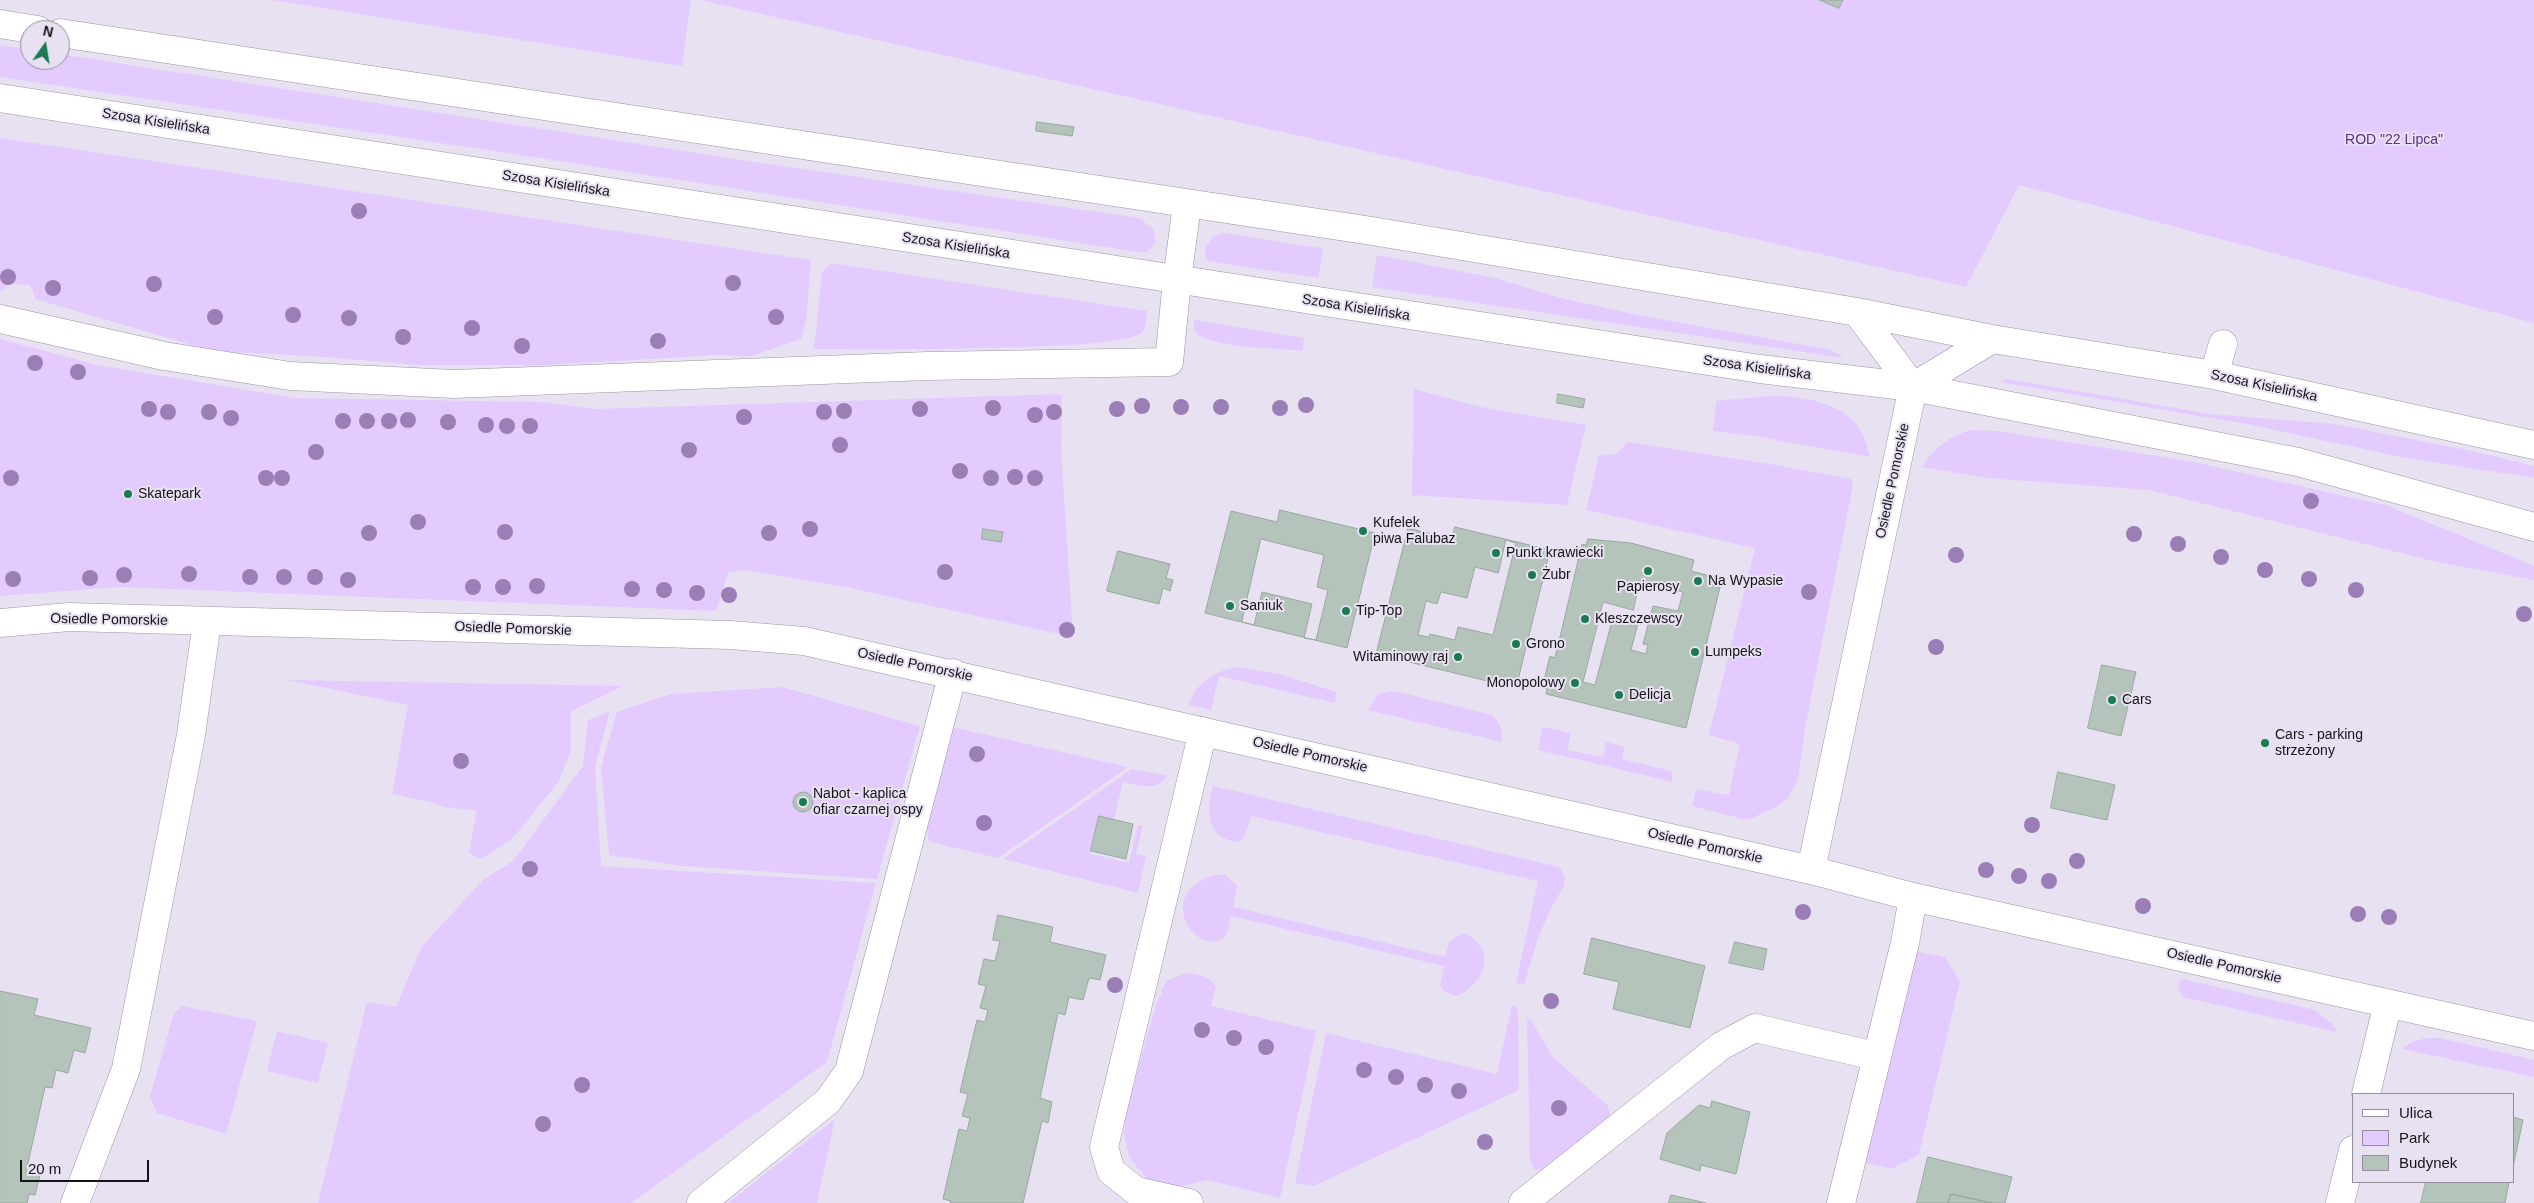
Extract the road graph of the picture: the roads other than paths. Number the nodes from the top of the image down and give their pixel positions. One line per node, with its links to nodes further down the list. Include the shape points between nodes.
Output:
1 (0, 24): 2 (street)
2 (20, 27)
3 (70, 35): 5 (street, Szosa Kisielińska)
4 (0, 98): 6 (street, Szosa Kisielińska)
5 (1187, 204): 6 (street); 7 (street, Szosa Kisielińska)
6 (1177, 280): 8 (street, via 1169,362 844,369 454,384 290,376 164,356); 12 (street, Szosa Kisielińska, via 1760,369)
7 (1857, 312): 9 (street, Szosa Kisielińska); 12 (street)
8 (0, 319)
9 (1992, 339): 11 (street, Szosa Kisielińska); 12 (street)
10 (2223, 344): 11 (street)
11 (2214, 375): 13 (street, Szosa Kisielińska)
12 (1913, 387): 14 (street, Szosa Kisielińska, via 2298,462); 19 (street, Osiedle Pomorskie)
13 (2534, 445)
14 (2534, 527)
15 (207, 622): 16 (street, Osiedle Pomorskie, via 69,617); 17 (street, Osiedle Pomorskie, via 742,635 804,641); 26 (street, via 189,744 126,1069)
16 (0, 623)
17 (953, 673): 18 (street, Osiedle Pomorskie); 27 (street, via 849,1071 828,1101)
18 (1203, 731): 19 (street, Osiedle Pomorskie); 28 (street, via 1104,1147 1111,1171 1136,1191)
19 (1811, 870): 20 (street, Osiedle Pomorskie)
20 (1913, 897): 21 (street, Osiedle Pomorskie); 23 (street, via 1905,943)
21 (2388, 1003): 22 (street, Osiedle Pomorskie); 24 (street)
22 (2534, 1036)
23 (1875, 1056): 29 (street, via 1754,1028 1721,1046); 30 (street)
24 (2366, 1093)
25 (2352, 1154): 31 (street)
26 (75, 1203)
27 (700, 1203)
28 (1189, 1203)
29 (1523, 1203)
30 (1841, 1203)
31 (2340, 1203)

